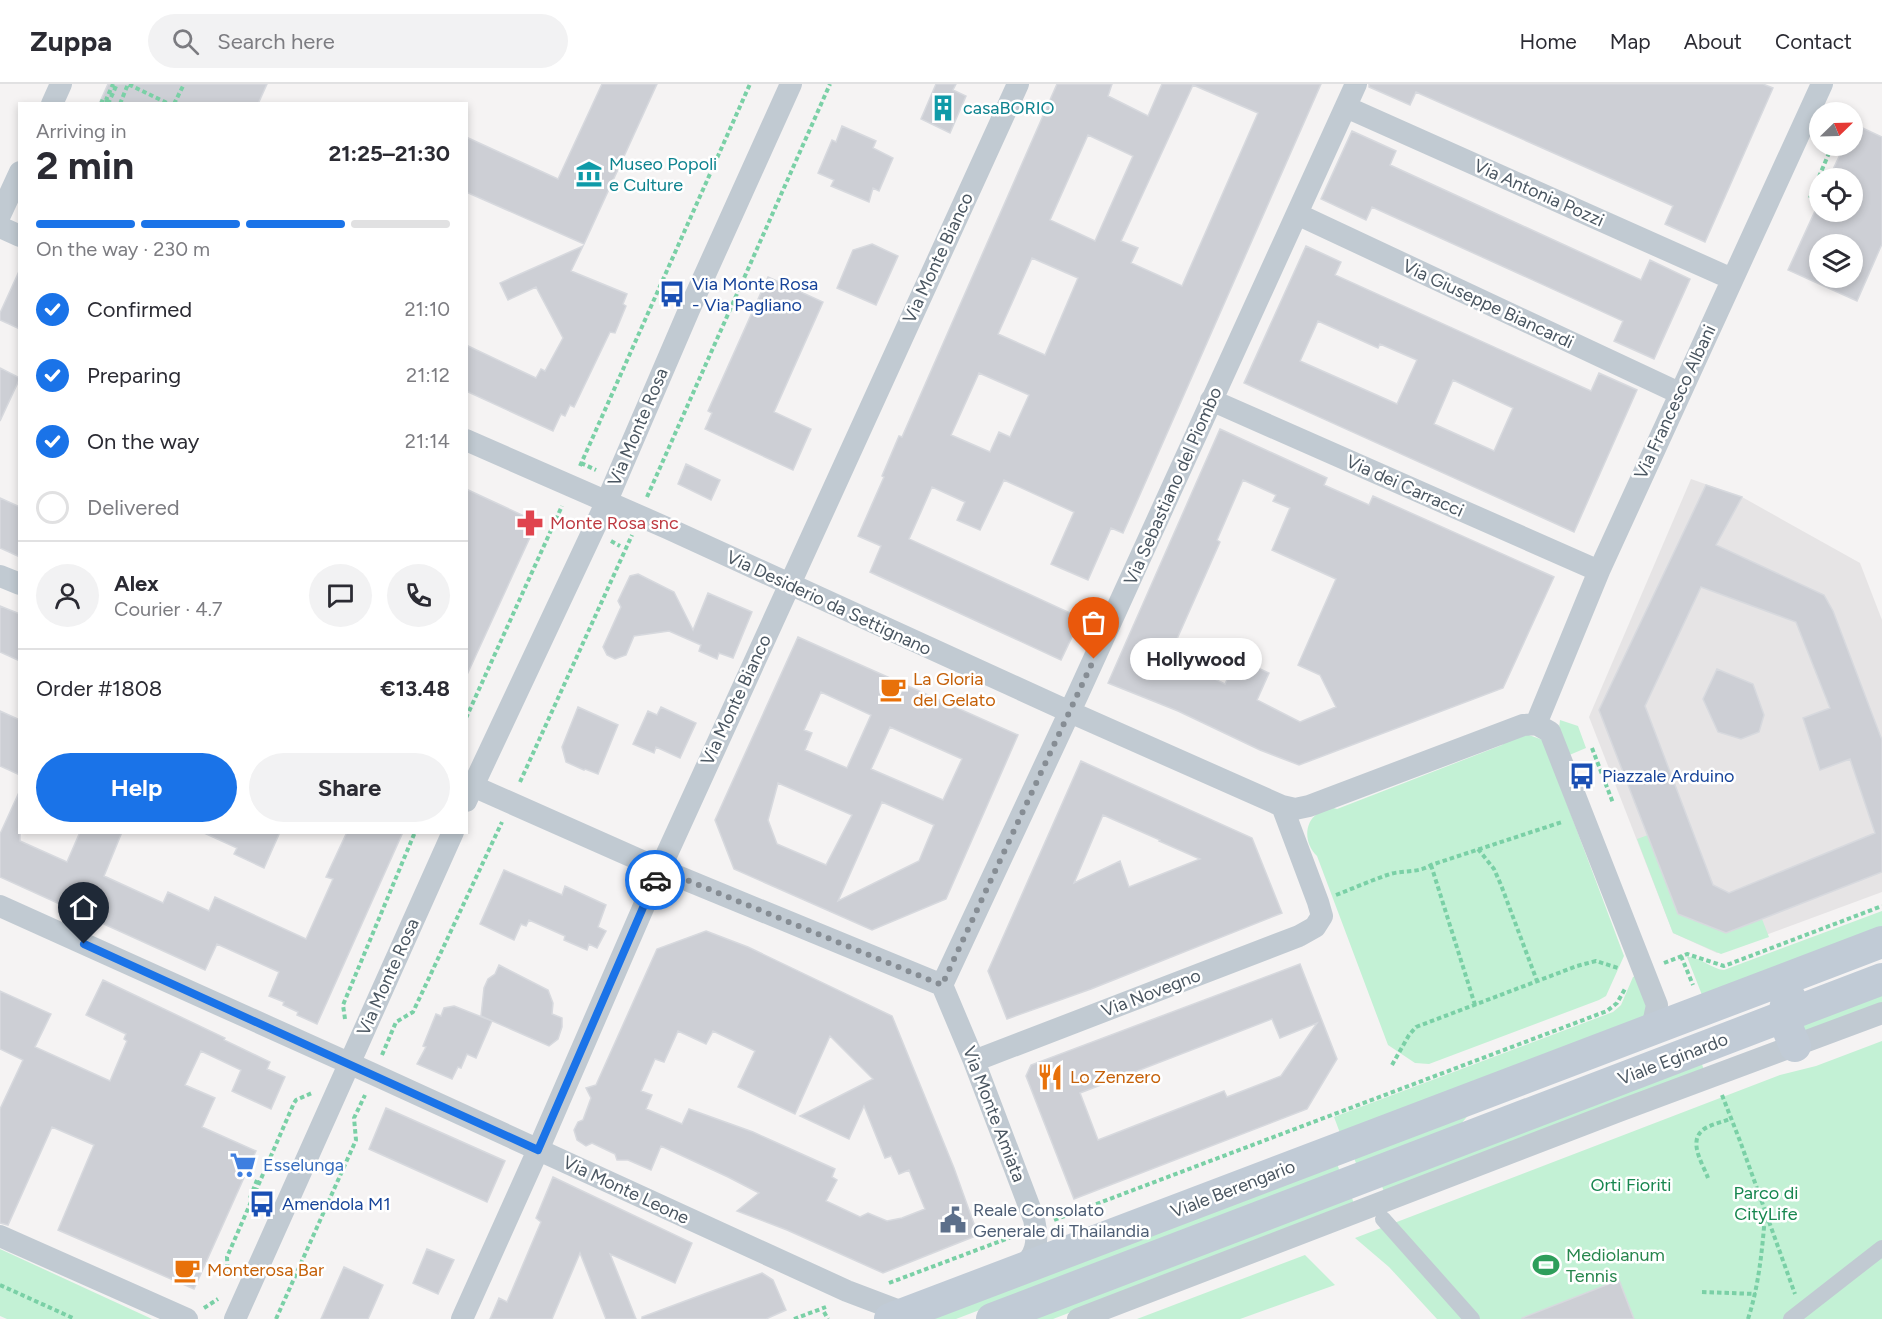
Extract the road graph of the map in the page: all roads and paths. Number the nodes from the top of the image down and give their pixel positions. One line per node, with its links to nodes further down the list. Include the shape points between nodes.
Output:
1 (61, 84): 10 (street)
2 (115, 84): 11 (path); 12 (path)
3 (750, 84): 26 (path, Via Monte Rosa)
4 (791, 84): 28 (street, Via Monte Rosa)
5 (830, 84): 27 (path, Via Monte Rosa)
6 (1018, 84): 36 (street, Via Monte Bianco)
7 (1356, 84): 16 (street, Via Sebastiano del Piombo)
8 (1822, 84): 22 (street, Via Francesco Albani)
9 (183, 86): 15 (path)
10 (53, 102)
11 (102, 102)
12 (109, 102)
13 (121, 102): 14 (path, via 128,84)
14 (168, 102)
15 (173, 102)
16 (1346, 107): 18 (street, Via Sebastiano del Piombo); 22 (street, Via Antonia Pozzi)
17 (18, 176): 19 (street)
18 (1297, 214): 23 (street, Via Giuseppe Biancardi); 24 (street, Via Sebastiano del Piombo)
19 (0, 215)
20 (0, 227): 21 (street)
21 (18, 235)
22 (1732, 279): 23 (street, Via Francesco Albani)
23 (1679, 393): 33 (street, Via Francesco Albani)
24 (1211, 400): 33 (street, Via dei Carracci); 37 (street, Via Sebastiano del Piombo)
25 (468, 441): 28 (street, Via Desiderio da Settignano)
26 (581, 463)
27 (648, 495)
28 (606, 503): 36 (street, Via Desiderio da Settignano); 42 (street, Via Monte Rosa)
29 (562, 507): 38 (path)
30 (630, 539): 41 (path)
31 (611, 541): 32 (path)
32 (620, 546)
33 (1599, 571): 39 (street, Via Francesco Albani)
34 (0, 576): 35 (street)
35 (18, 583)
36 (789, 585): 37 (street, Via Desiderio da Settignano); 51 (street, Via Monte Bianco)
37 (1070, 712): 44 (street, Via Desiderio da Settignano); 62 (street, Via Sebastiano del Piombo)
38 (468, 714)
39 (1536, 724): 44 (street, via 1523,725 1309,806); 69 (street, via 1550,732 1657,1005)
40 (1592, 748): 43 (path)
41 (519, 785)
42 (469, 790): 51 (street)
43 (1613, 803)
44 (1282, 806): 53 (street)
45 (1572, 819): 49 (path)
46 (499, 829): 71 (path, Via Monte Rosa, via 412,1012 396,1022)
47 (414, 834): 68 (path, Via Monte Rosa, via 343,1005)
48 (452, 834): 73 (street, Via Monte Rosa)
49 (1478, 849): 50 (path); 61 (path, via 1502,885)
50 (1431, 865): 53 (path, via 1424,870 1389,874); 65 (path)
51 (660, 869): 62 (street); 80 (street, Via Monte Bianco)
52 (0, 906): 73 (street, Via Monte Leone)
53 (1327, 906): 72 (street, Via Novegno, via 1315,927 1299,936)
54 (1882, 906): 56 (path, via 1724,966 1693,954)
55 (1882, 942): 69 (main road, Viale Eginardo)
56 (1681, 956): 57 (path); 64 (path)
57 (1671, 960)
58 (1882, 960): 67 (main road, via 1794,994 1785,1006)
59 (1624, 971): 61 (path, via 1596,961)
60 (1882, 980): 67 (main road, Viale Eginardo)
61 (1537, 981): 65 (path)
62 (942, 985): 72 (street, Via Monte Amiata)
63 (1627, 986): 86 (path, via 1617,1004 1607,1011)
64 (1694, 987)
65 (1475, 1005): 74 (path, via 1416,1028)
66 (1882, 1013): 70 (street, Viale Eginardo)
67 (1784, 1017): 70 (main road); 79 (main road, Viale Eginardo)
68 (345, 1024)
69 (1648, 1031): 79 (main road, via 1627,1058 1500,1107); 90 (main road, Viale Berengario)
70 (1795, 1046): 75 (street, Viale Eginardo)
71 (381, 1057)
72 (974, 1061): 90 (street, Via Monte Amiata, via 1036,1227 1035,1250 1028,1263)
73 (349, 1063): 80 (street, Via Monte Leone); 103 (street, Via Monte Rosa)
74 (1392, 1065)
75 (1718, 1084): 78 (path); 109 (street, via 1317,1227)
76 (316, 1091): 92 (path, via 294,1103 227,1257)
77 (364, 1096): 104 (path, via 354,1119 356,1140)
78 (1732, 1118): 81 (path, via 1698,1135 1696,1148); 84 (path)
79 (1465, 1139): 108 (main road, Viale Berengario)
80 (538, 1150): 101 (street, Via Monte Leone); 105 (street, Via Monte Bianco)
81 (1708, 1178)
82 (257, 1180): 83 (path)
83 (243, 1212)
84 (1766, 1212): 96 (path); 100 (path)
85 (1383, 1219): 110 (street)
86 (1047, 1223)
87 (1016, 1235): 93 (path)
88 (0, 1236): 99 (street)
89 (1882, 1248): 100 (street)
90 (1015, 1272): 101 (main road, Viale Berengario)
91 (0, 1285): 102 (path)
92 (225, 1285)
93 (882, 1285)
94 (1702, 1292): 96 (path)
95 (223, 1293): 99 (path)
96 (1756, 1294): 111 (path)
97 (832, 1304): 106 (path)
98 (824, 1312): 107 (path)
99 (194, 1315)
100 (1796, 1315)
101 (898, 1316)
102 (75, 1319)
103 (235, 1319)
104 (276, 1319)
105 (462, 1319)
106 (794, 1319)
107 (828, 1319)
108 (992, 1319)
109 (1078, 1319)
110 (1472, 1319)
111 (1748, 1319)

